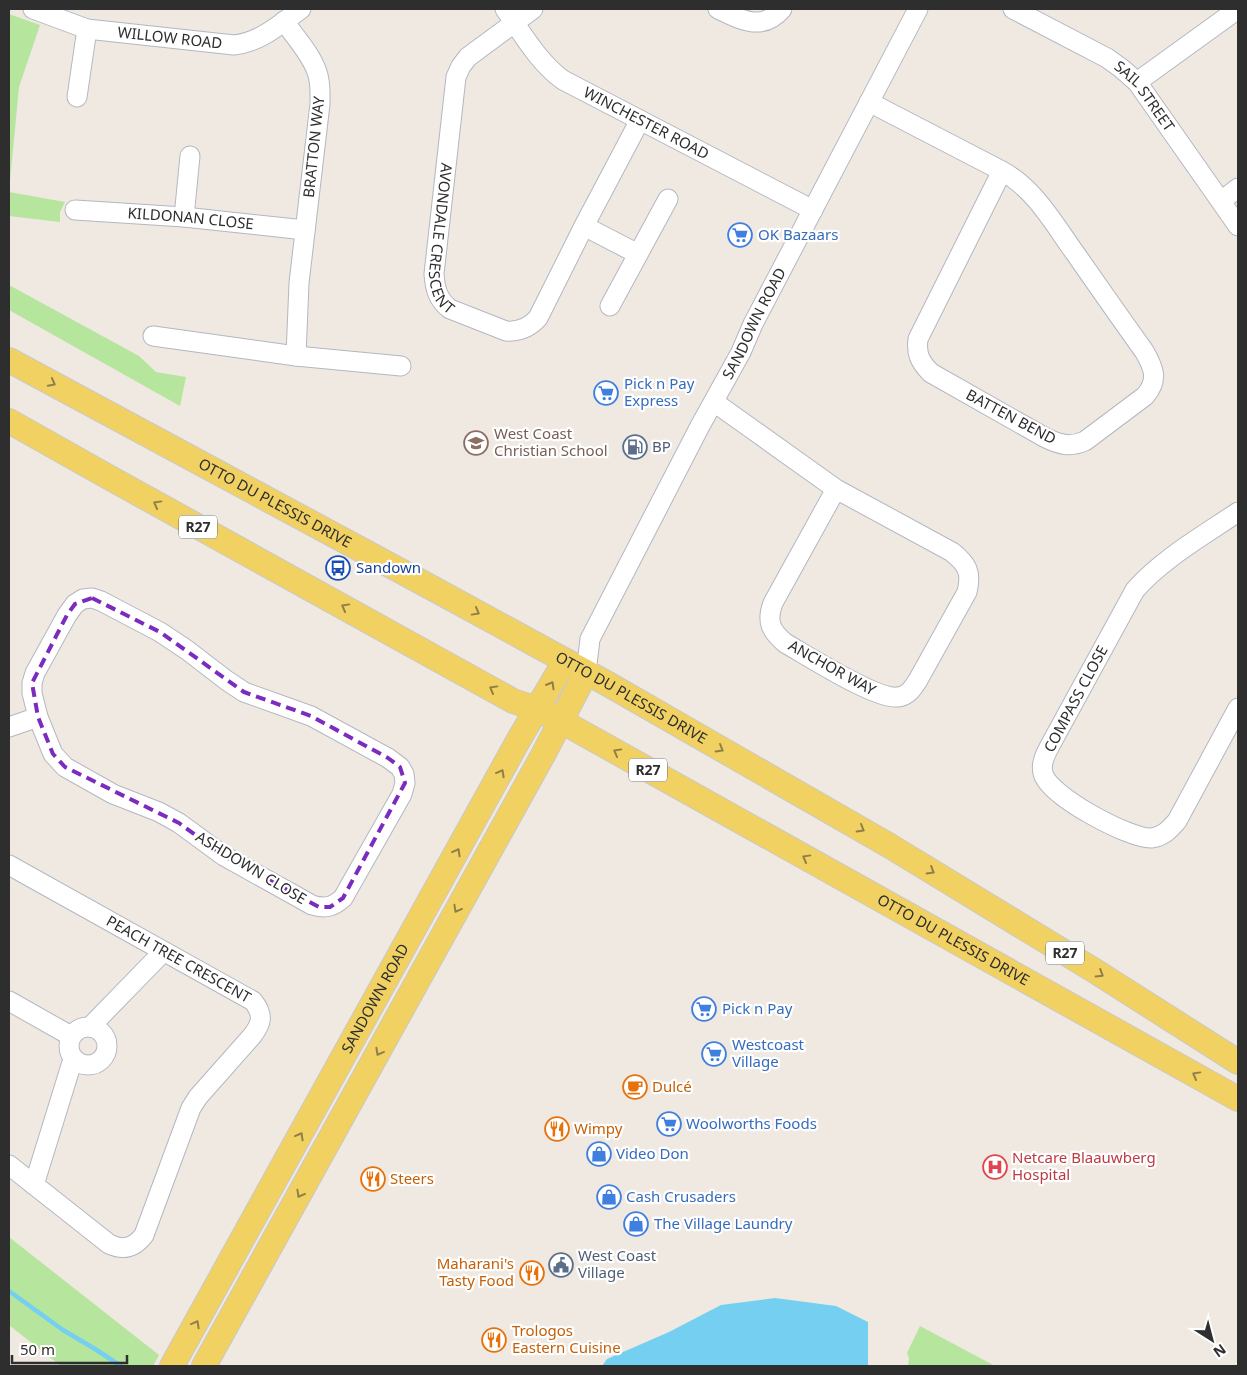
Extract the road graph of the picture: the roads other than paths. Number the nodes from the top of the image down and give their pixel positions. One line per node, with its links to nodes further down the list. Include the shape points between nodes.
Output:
1 (33, 9): 11 (street, WILLOW ROAD)
2 (301, 9): 10 (street, WILLOW ROAD)
3 (533, 9): 9 (street, AVONDALE CRESCENT)
4 (718, 9): 5 (street, via 739,20 756,22 769,20)
5 (782, 9)
6 (918, 9): 14 (street, SANDOWN ROAD)
7 (1013, 9): 12 (street, SAIL STREET, via 1107,58)
8 (1238, 9): 12 (street)
9 (510, 15): 15 (street, WINCHESTER ROAD, via 557,76); 24 (street, AVONDALE CRESCENT, via 468,57 456,77 434,274 438,297 450,309 506,331 526,328 538,318)
10 (284, 21): 11 (street, WILLOW ROAD, via 254,41 234,45); 26 (street, BRATTON WAY, via 309,57 320,86)
11 (87, 29): 13 (street)
12 (1137, 82): 20 (street, SAIL STREET)
13 (77, 96)
14 (869, 102): 17 (street, BATTEN BEND); 22 (street, SANDOWN ROAD)
15 (640, 120): 22 (street, WINCHESTER ROAD); 24 (street, AVONDALE CRESCENT)
16 (190, 156): 23 (street)
17 (1002, 171): 17 (street, BATTEN BEND, via 1020,182 1036,199 1152,364 1154,381 1145,396 1079,443 1066,445 1044,437 931,373 918,356 918,339)
18 (1238, 188): 20 (street)
19 (668, 199): 27 (street)
20 (1221, 200): 25 (street, SAIL STREET)
21 (75, 210): 23 (street, KILDONAN CLOSE)
22 (813, 210): 33 (street, SANDOWN ROAD)
23 (184, 217): 26 (street, KILDONAN CLOSE)
24 (584, 226): 27 (street)
25 (1238, 226)
26 (305, 230): 30 (street, BRATTON WAY)
27 (638, 254): 28 (street)
28 (610, 306)
29 (153, 336): 30 (street)
30 (296, 356): 32 (street)
31 (9, 360): 38 (main road, OTTO DU PLESSIS DRIVE / R27, one-way to 38)
32 (401, 366)
33 (714, 402): 35 (street, ANCHOR WAY); 37 (street, SANDOWN ROAD)
34 (9, 421): 41 (main road, OTTO DU PLESSIS DRIVE / R27, one-way to 34, via 514,701)
35 (836, 489): 35 (street, ANCHOR WAY, via 952,552 961,559 969,573 967,592 918,680 904,695 892,697 866,689 786,643 772,629 773,603)
36 (1238, 512): 40 (street, COMPASS CLOSE, via 1158,567 1135,590 1053,740 1042,772 1048,784 1074,804 1127,833 1153,838 1170,830 1177,821)
37 (590, 639): 38 (street, SANDOWN ROAD); 39 (street, SANDOWN ROAD)
38 (565, 661): 39 (main road, OTTO DU PLESSIS DRIVE / R27); 41 (main road, SANDOWN ROAD, one-way to 38)
39 (586, 673): 43 (main road, SANDOWN ROAD); 51 (main road, OTTO DU PLESSIS DRIVE / R27, one-way to 51, via 890,846)
40 (1238, 708)
41 (537, 709): 43 (main road, OTTO DU PLESSIS DRIVE / R27); 55 (main road, SANDOWN ROAD, one-way to 41)
42 (38, 717): 42 (street, ASHDOWN CLOSE, via 53,754 65,767 113,794 179,823 224,856 319,907 330,907 343,898 402,794 405,783 400,767 388,758 311,716 244,692 160,632 92,598 75,604 35,674 32,693); 44 (street)
43 (561, 722): 52 (main road, OTTO DU PLESSIS DRIVE / R27, one-way to 43); 56 (main road, SANDOWN ROAD, one-way to 56)
44 (9, 727)
45 (9, 865): 46 (street, PEACH TREE CRESCENT)
46 (163, 952): 48 (street); 54 (street, PEACH TREE CRESCENT, via 253,1001 261,1014 259,1027 191,1108 144,1235 130,1247 116,1248)
47 (9, 1002): 49 (street)
48 (90, 1027): 49 (street, via 80,1028); 50 (street, via 98,1029 105,1037 106,1052 100,1061 90,1065)
49 (71, 1036): 50 (street, via 68,1046)
50 (73, 1059): 54 (street)
51 (1238, 1062)
52 (1238, 1099)
53 (9, 1165): 54 (street, PEACH TREE CRESCENT)
54 (34, 1185)
55 (172, 1366)
56 (204, 1366)

